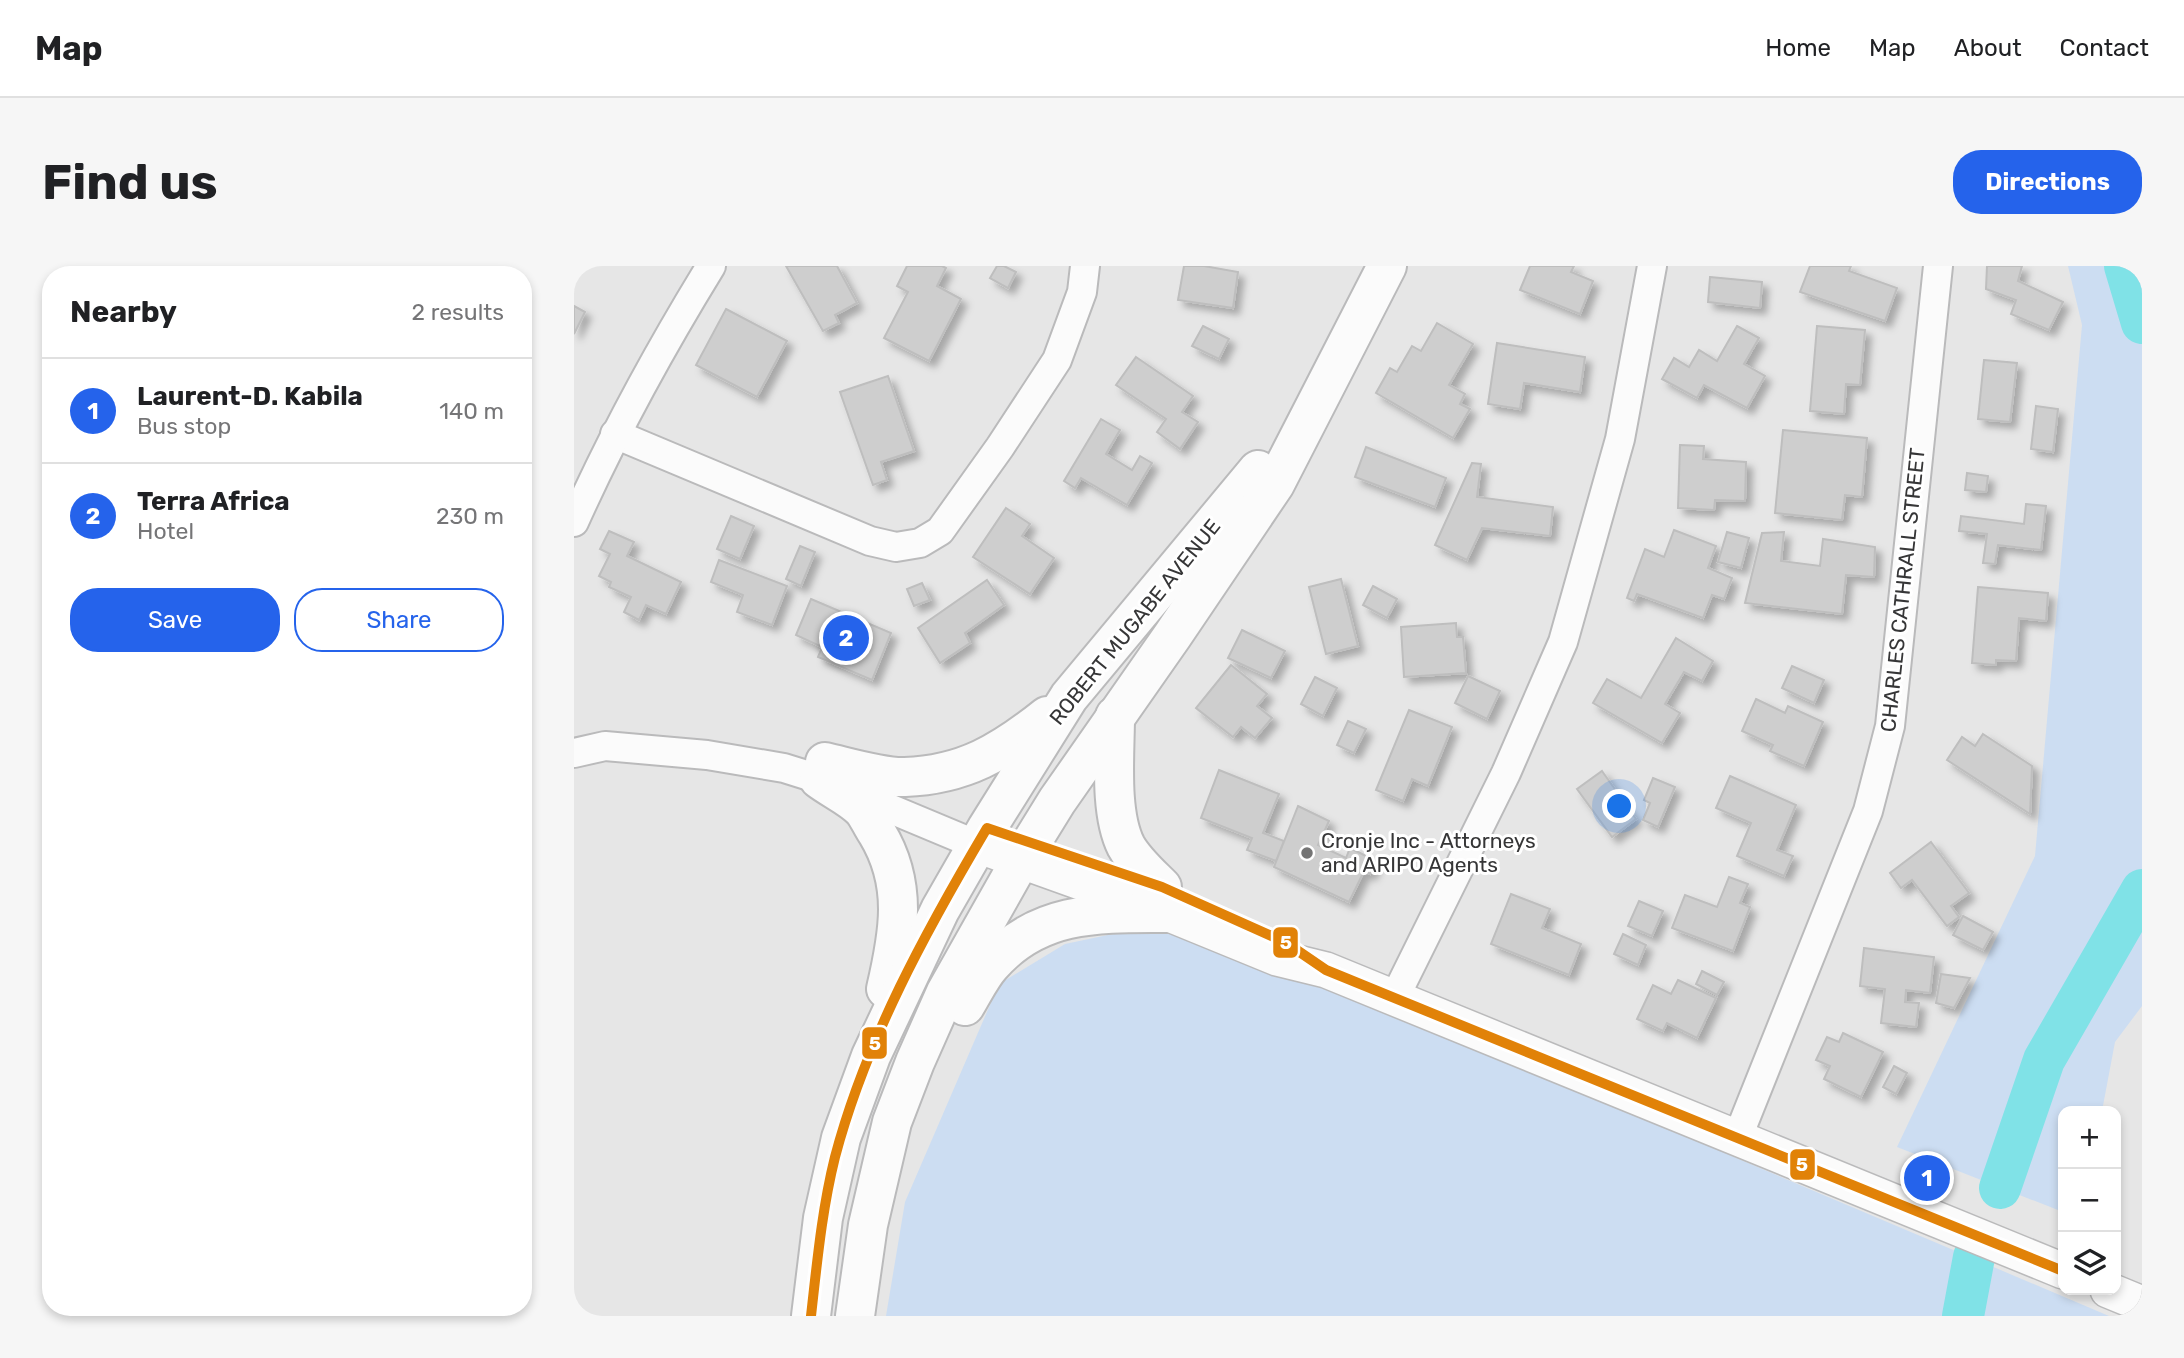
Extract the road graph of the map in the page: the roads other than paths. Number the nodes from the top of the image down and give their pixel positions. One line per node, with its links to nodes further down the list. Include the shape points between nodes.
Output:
1 (711, 266): 7 (street)
2 (1085, 266): 7 (street, via 1082,292 1057,360 940,531 920,543 896,547 870,541)
3 (1387, 266): 6 (main road, ROBERT MUGABE AVENUE)
4 (1652, 266): 16 (street, via 1620,439 1563,642 1506,773)
5 (1938, 266): 18 (street, CHARLES CATHRALL STREET, via 1890,726 1868,811)
6 (1333, 375): 9 (main road, ROBERT MUGABE AVENUE); 10 (main road, ROBERT MUGABE AVENUE, via 1275,484)
7 (615, 434): 8 (street)
8 (574, 522)
9 (1069, 697): 12 (main road, via 1012,744 979,762 946,772 903,777); 13 (main road, ROBERT MUGABE AVENUE)
10 (1115, 716): 14 (main road, ROBERT MUGABE AVENUE); 15 (main road, via 1118,822 1127,846)
11 (574, 753): 12 (street, via 606,746)
12 (822, 771): 13 (street); 17 (main road, via 862,809 896,874 895,953)
13 (982, 836): 14 (street); 17 (main road, ROBERT MUGABE AVENUE, via 922,947)
14 (1025, 853): 15 (street); 19 (main road, ROBERT MUGABE AVENUE, via 946,992 892,1122)
15 (1164, 900): 16 (street, via 1277,958 1326,970); 19 (main road, via 1063,920 1012,945 990,966 943,1042)
16 (1395, 997): 18 (street)
17 (871, 1056): 23 (main road, ROBERT MUGABE AVENUE, via 841,1138 822,1218)
18 (1737, 1139): 20 (street)
19 (878, 1174): 24 (main road, ROBERT MUGABE AVENUE)
20 (2058, 1269)
21 (2120, 1295): 22 (street)
22 (2142, 1304)
23 (811, 1316)
24 (855, 1316)

